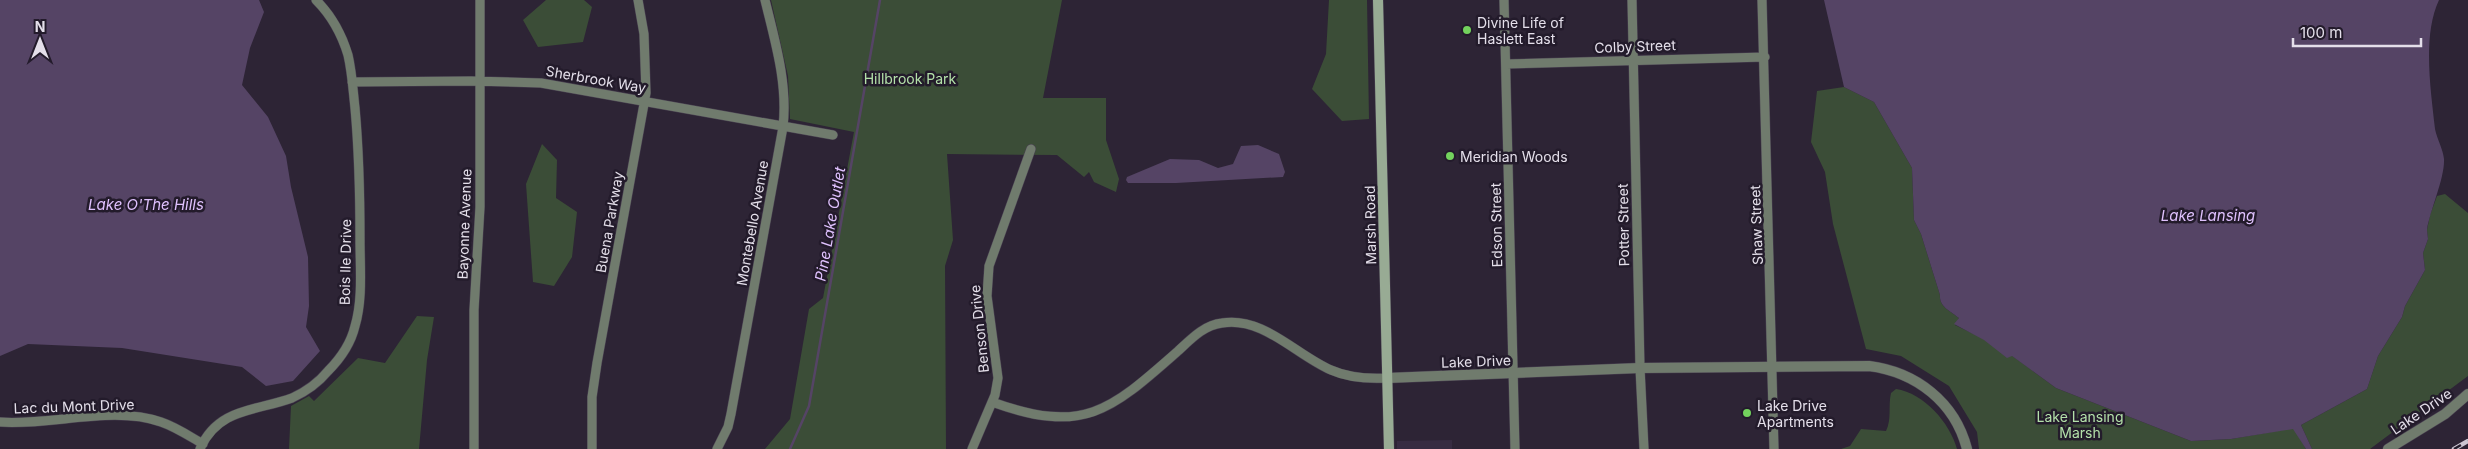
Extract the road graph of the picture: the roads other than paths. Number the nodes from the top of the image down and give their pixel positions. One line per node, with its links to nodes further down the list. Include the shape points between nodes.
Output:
1 (316, 0): 13 (street, Bois Ile Drive, via 327,12 341,38)
2 (480, 0): 12 (street, Bayonne Avenue)
3 (638, 0): 14 (street, Buena Parkway, via 647,60)
4 (766, 0): 15 (street, Montebello Avenue, via 781,68)
5 (1378, 0): 21 (main road, Marsh Road)
6 (1504, 0): 11 (street, Edson Street)
7 (1632, 0): 10 (street, Potter Street)
8 (1762, 0): 9 (street, Shaw Street)
9 (1765, 57): 10 (street, Colby Street); 18 (street, Shaw Street)
10 (1633, 60): 11 (street, Colby Street); 19 (street, Potter Street)
11 (1506, 64): 20 (street, Edson Street)
12 (480, 81): 13 (street, Sherbrook Way); 14 (street, Sherbrook Way, via 541,83); 26 (street, Bayonne Avenue)
13 (352, 82): 25 (street, Bois Ile Drive, via 360,195 360,269 358,312 349,342 327,373 311,387 293,397 242,410 217,427)
14 (644, 102): 15 (street, Sherbrook Way); 27 (street, Buena Parkway, via 597,363 592,397)
15 (783, 127): 16 (street, Sherbrook Way); 28 (street, Montebello Avenue, via 731,414)
16 (833, 135)
17 (1031, 149): 23 (street, Benson Drive, via 987,276 987,306 998,368)
18 (1774, 367): 19 (street, Lake Drive); 33 (street, Shaw Street); 34 (street, Lake Drive, via 1869,366 1903,374 1924,385 1942,401 1956,420)
19 (1640, 368): 20 (street, Lake Drive); 32 (street, Potter Street)
20 (1514, 373): 21 (street, Lake Drive); 31 (street, Edson Street)
21 (1387, 378): 23 (street, Lake Drive, via 1358,378 1333,371 1253,326 1228,322 1206,328 1125,397 1092,412 1047,418); 30 (main road, Marsh Road)
22 (2468, 394): 35 (street, Lake Drive, via 2445,414)
23 (992, 402): 29 (street, Benson Drive)
24 (0, 422): 25 (street, Lac du Mont Drive, via 114,416 144,418 161,422)
25 (201, 446)
26 (474, 449)
27 (592, 449)
28 (717, 449)
29 (972, 449)
30 (1388, 449)
31 (1515, 449)
32 (1644, 449)
33 (1774, 449)
34 (1967, 449)
35 (2388, 449)

